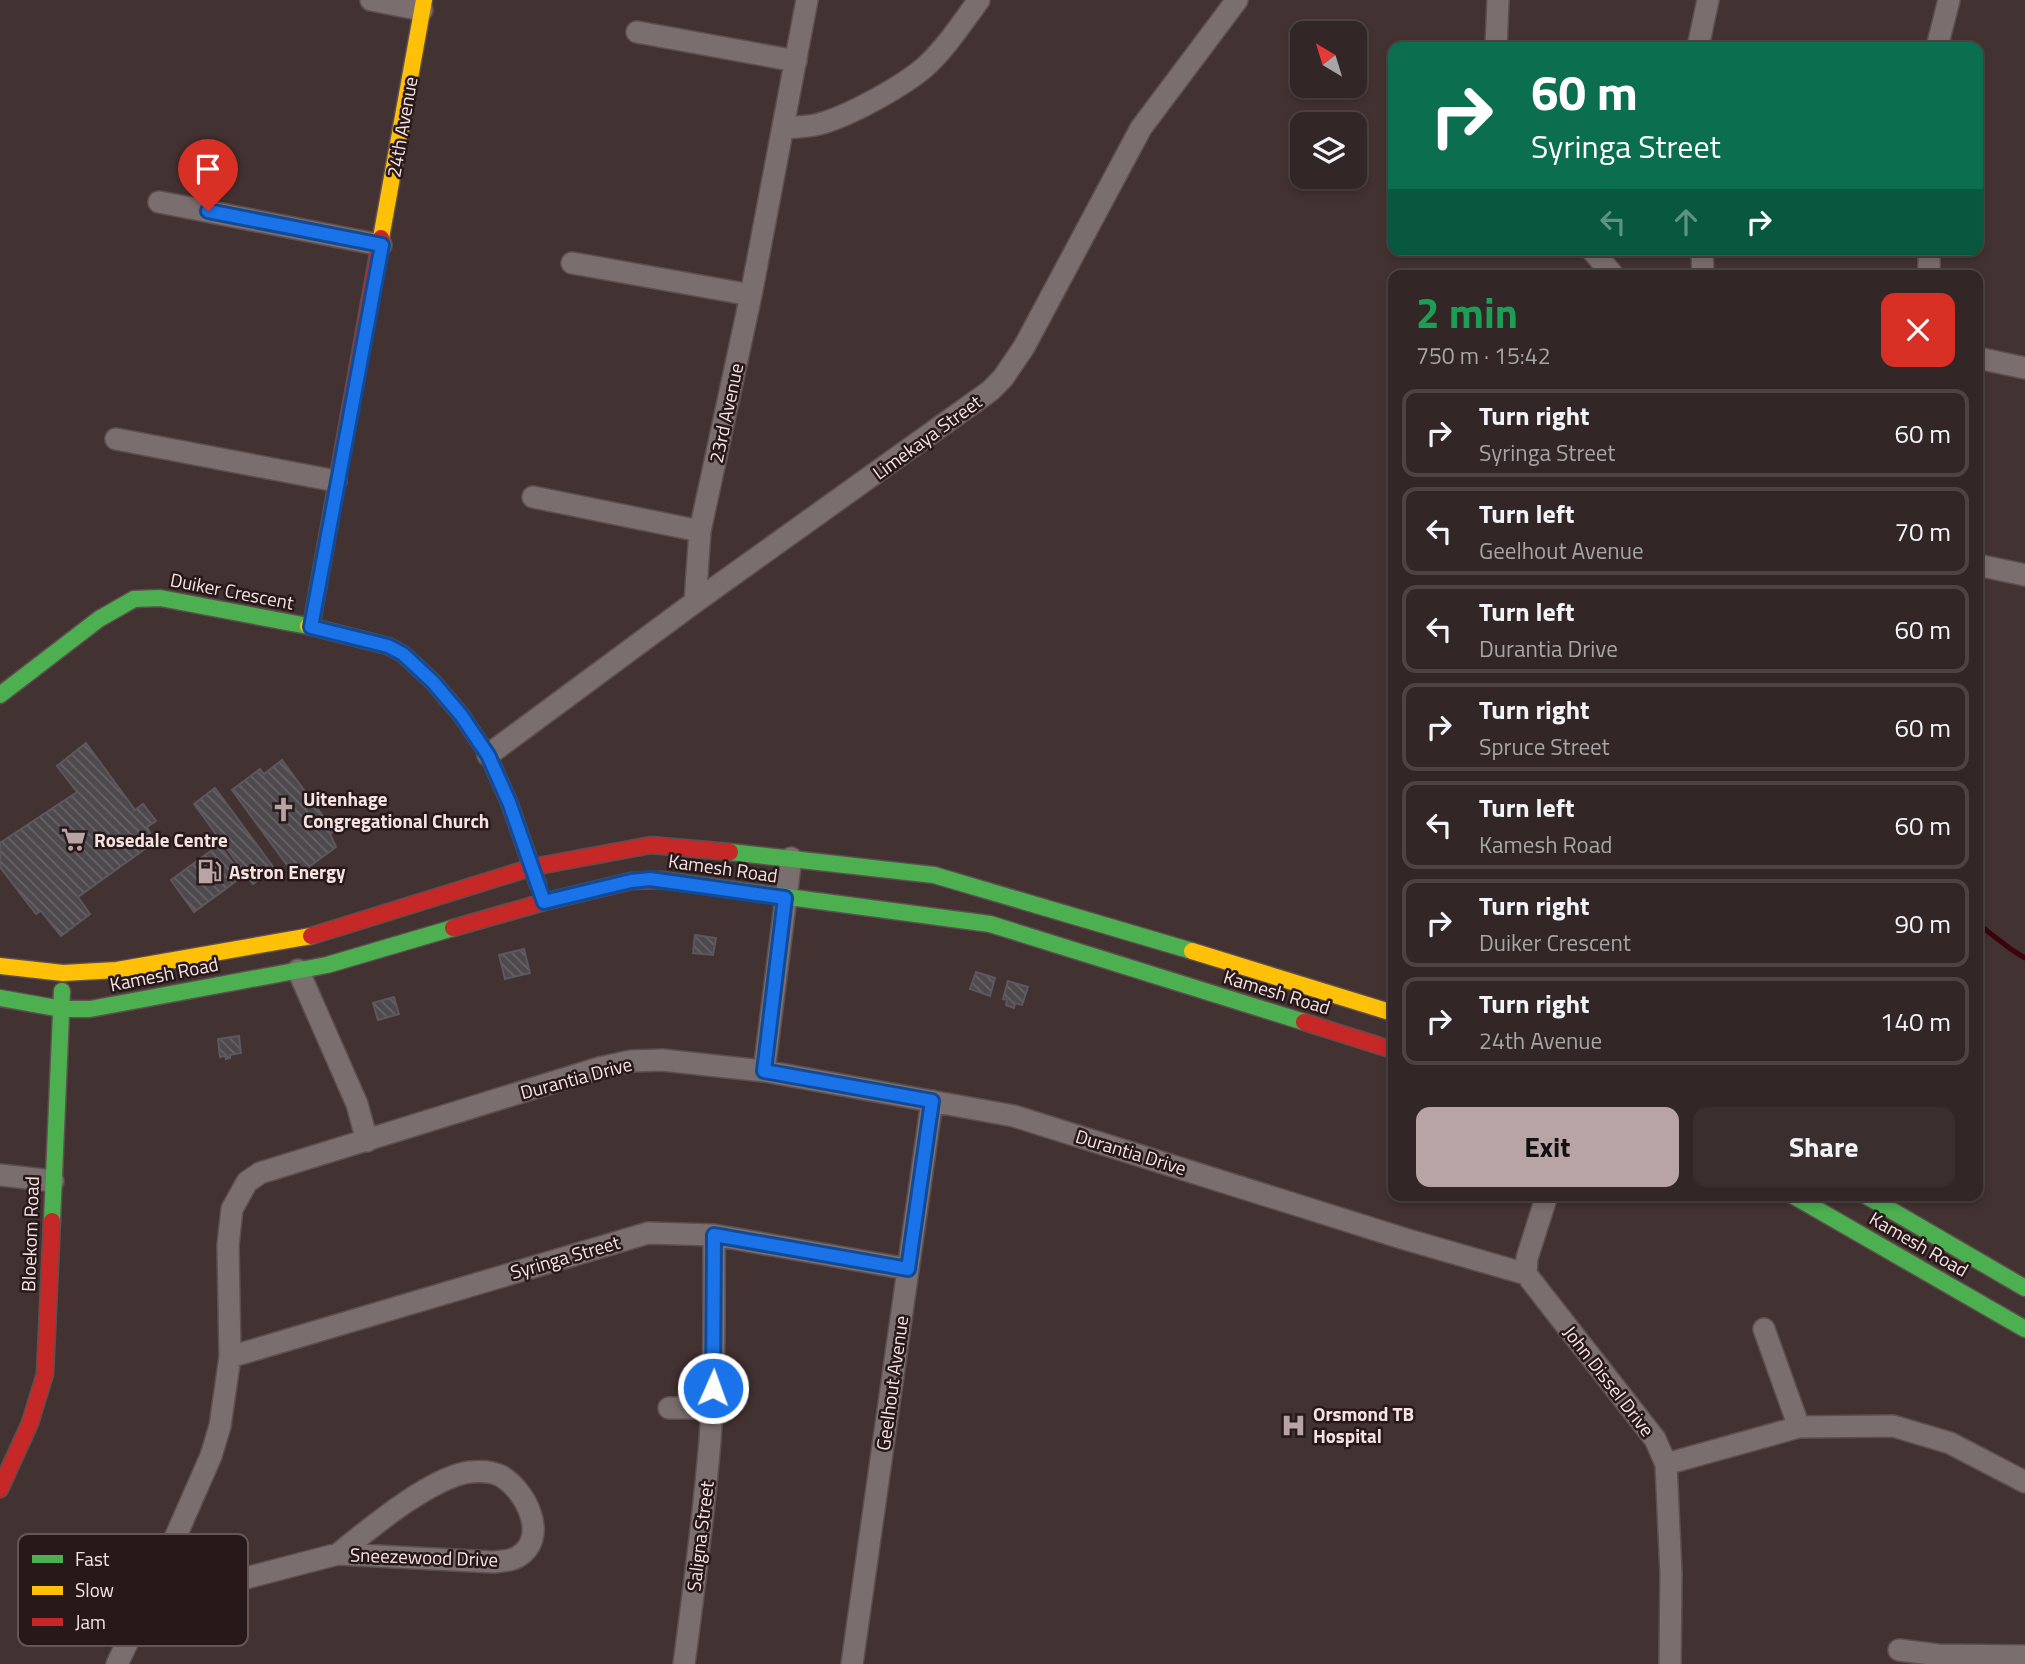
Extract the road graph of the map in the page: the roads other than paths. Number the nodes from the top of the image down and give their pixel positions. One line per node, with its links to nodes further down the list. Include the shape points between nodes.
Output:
1 (371, 0): 8 (street, 24th Avenue)
2 (807, 0): 13 (street, 23rd Avenue)
3 (979, 0): 14 (street, via 946,46 909,79 825,123)
4 (1237, 0): 29 (street, Limekaya Street, via 1141,128 1003,378 964,411)
5 (1498, 0): 10 (street)
6 (1708, 0): 11 (street)
7 (1948, 0): 12 (street)
8 (423, 5): 16 (main road, 24th Avenue)
9 (637, 32): 13 (street)
10 (1496, 42)
11 (1699, 42)
12 (1938, 42)
13 (796, 61): 14 (street, 23rd Avenue)
14 (784, 128): 20 (street, 23rd Avenue)
15 (159, 202): 16 (street)
16 (382, 245): 24 (main road, 24th Avenue)
17 (1597, 256): 19 (street)
18 (572, 263): 20 (street)
19 (1609, 270)
20 (751, 295): 26 (street, 23rd Avenue)
21 (1983, 359): 22 (street)
22 (2025, 368)
23 (116, 439): 24 (street)
24 (336, 481): 30 (main road, 24th Avenue)
25 (533, 497): 26 (street)
26 (701, 531): 29 (street, 23rd Avenue)
27 (1983, 566): 28 (street)
28 (2025, 575)
29 (695, 602): 32 (street, Limekaya Street)
30 (311, 627): 31 (main road, Duiker Crescent, via 160,598 134,599 99,619); 32 (main road, Duiker Crescent, via 403,654 461,715)
31 (0, 695)
32 (488, 755): 34 (main road, Duiker Crescent)
33 (791, 858): 34 (main road, Kamesh Road, via 651,845); 35 (street); 42 (main road, Kamesh Road, via 934,875)
34 (533, 867): 36 (main road, Duiker Crescent); 39 (main road, Kamesh Road, via 312,936 117,970)
35 (785, 898): 36 (main road, Kamesh Road, via 650,879); 43 (main road, Kamesh Road, via 990,924); 44 (street)
36 (544, 902): 38 (main road, Kamesh Road)
37 (0, 966): 39 (main road, Kamesh Road)
38 (299, 970): 41 (main road, Kamesh Road, via 90,1009); 46 (street, via 357,1104)
39 (63, 973): 41 (main road, Bloekom Road)
40 (0, 998): 41 (main road, Kamesh Road)
41 (62, 1009): 48 (main road, Bloekom Road)
42 (1388, 1011)
43 (1388, 1048)
44 (764, 1071): 45 (street, Durantia Drive); 46 (street, Durantia Drive, via 631,1061)
45 (932, 1101): 53 (street, Geelhout Avenue); 54 (street, Durantia Drive, via 1014,1116)
46 (367, 1141): 58 (street, Durantia Drive, via 260,1173 239,1194 232,1209 228,1245)
47 (0, 1175): 48 (street)
48 (53, 1181): 64 (main road, Bloekom Road, via 45,1374 30,1423)
49 (1545, 1201): 54 (street)
50 (1803, 1201): 57 (main road, Kamesh Road)
51 (1875, 1201): 55 (main road, Kamesh Road)
52 (714, 1235): 53 (street, Syringa Street); 58 (street, Syringa Street, via 648,1233); 60 (street, Saligna Street)
53 (908, 1269): 73 (street, Geelhout Avenue)
54 (1526, 1274): 62 (street, John Dissel Drive, via 1655,1439)
55 (2025, 1288)
56 (1764, 1329): 61 (street)
57 (2025, 1329)
58 (230, 1357): 65 (street, Durantia Drive, via 211,1456)
59 (669, 1408): 60 (street)
60 (712, 1408): 72 (street, Saligna Street)
61 (1799, 1427): 62 (street); 63 (street, via 1903,1428 1950,1443)
62 (1666, 1464): 74 (street, John Dissel Drive)
63 (2025, 1482)
64 (0, 1489)
65 (177, 1534)
66 (338, 1554): 66 (street, Sneezewood Drive, via 510,1561 524,1552 533,1538 532,1519 527,1504 501,1476 467,1472 382,1518); 67 (street, Sneezewood Drive)
67 (248, 1577)
68 (126, 1646): 71 (street, Durantia Drive)
69 (1899, 1650): 70 (street)
70 (2025, 1656)
71 (117, 1664)
72 (684, 1664)
73 (852, 1664)
74 (1670, 1664)

